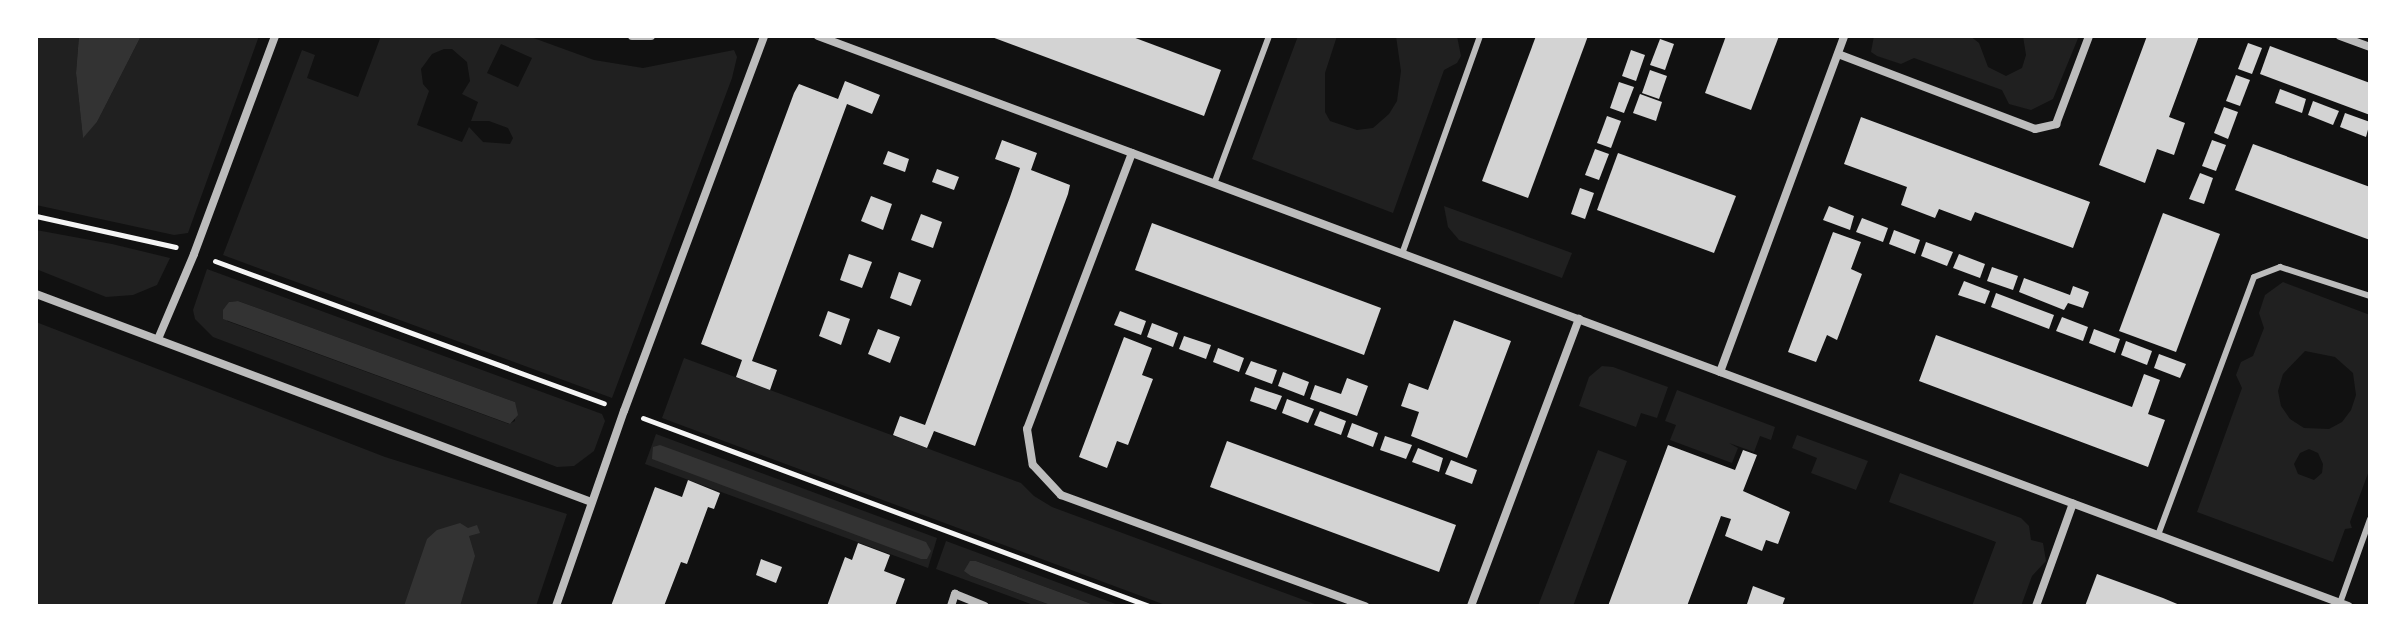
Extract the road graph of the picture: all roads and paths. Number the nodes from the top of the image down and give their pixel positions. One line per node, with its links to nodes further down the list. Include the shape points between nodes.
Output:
1 (275, 36): 16 (street)
2 (632, 36): 3 (street)
3 (651, 36)
4 (764, 36): 23 (street)
5 (818, 36): 13 (street)
6 (1269, 36): 14 (lane)
7 (1480, 36): 17 (lane)
8 (1844, 36): 12 (street)
9 (2089, 36): 12 (street, via 2056,124 2035,129)
10 (2340, 36): 11 (street)
11 (2370, 47)
12 (1838, 54): 22 (street)
13 (1132, 153): 14 (street); 33 (street, via 1027,429 1033,465 1061,495)
14 (1214, 184): 17 (street)
15 (36, 216): 16 (path, via 133,235)
16 (194, 254): 21 (street); 23 (path)
17 (1402, 254): 20 (street)
18 (36, 294): 21 (street)
19 (2370, 296): 27 (lane, via 2280,267 2254,277)
20 (1579, 319): 22 (street); 34 (street)
21 (158, 339): 24 (street)
22 (1720, 372): 25 (street)
23 (624, 411): 24 (street); 32 (path)
24 (591, 502): 29 (street)
25 (2073, 503): 27 (street); 35 (street)
26 (2370, 519): 28 (lane)
27 (2158, 535): 28 (street)
28 (2344, 604)
29 (556, 606)
30 (951, 606): 31 (street, via 955,594)
31 (985, 606)
32 (1149, 606)
33 (1365, 606)
34 (1471, 606)
35 (2036, 606)

